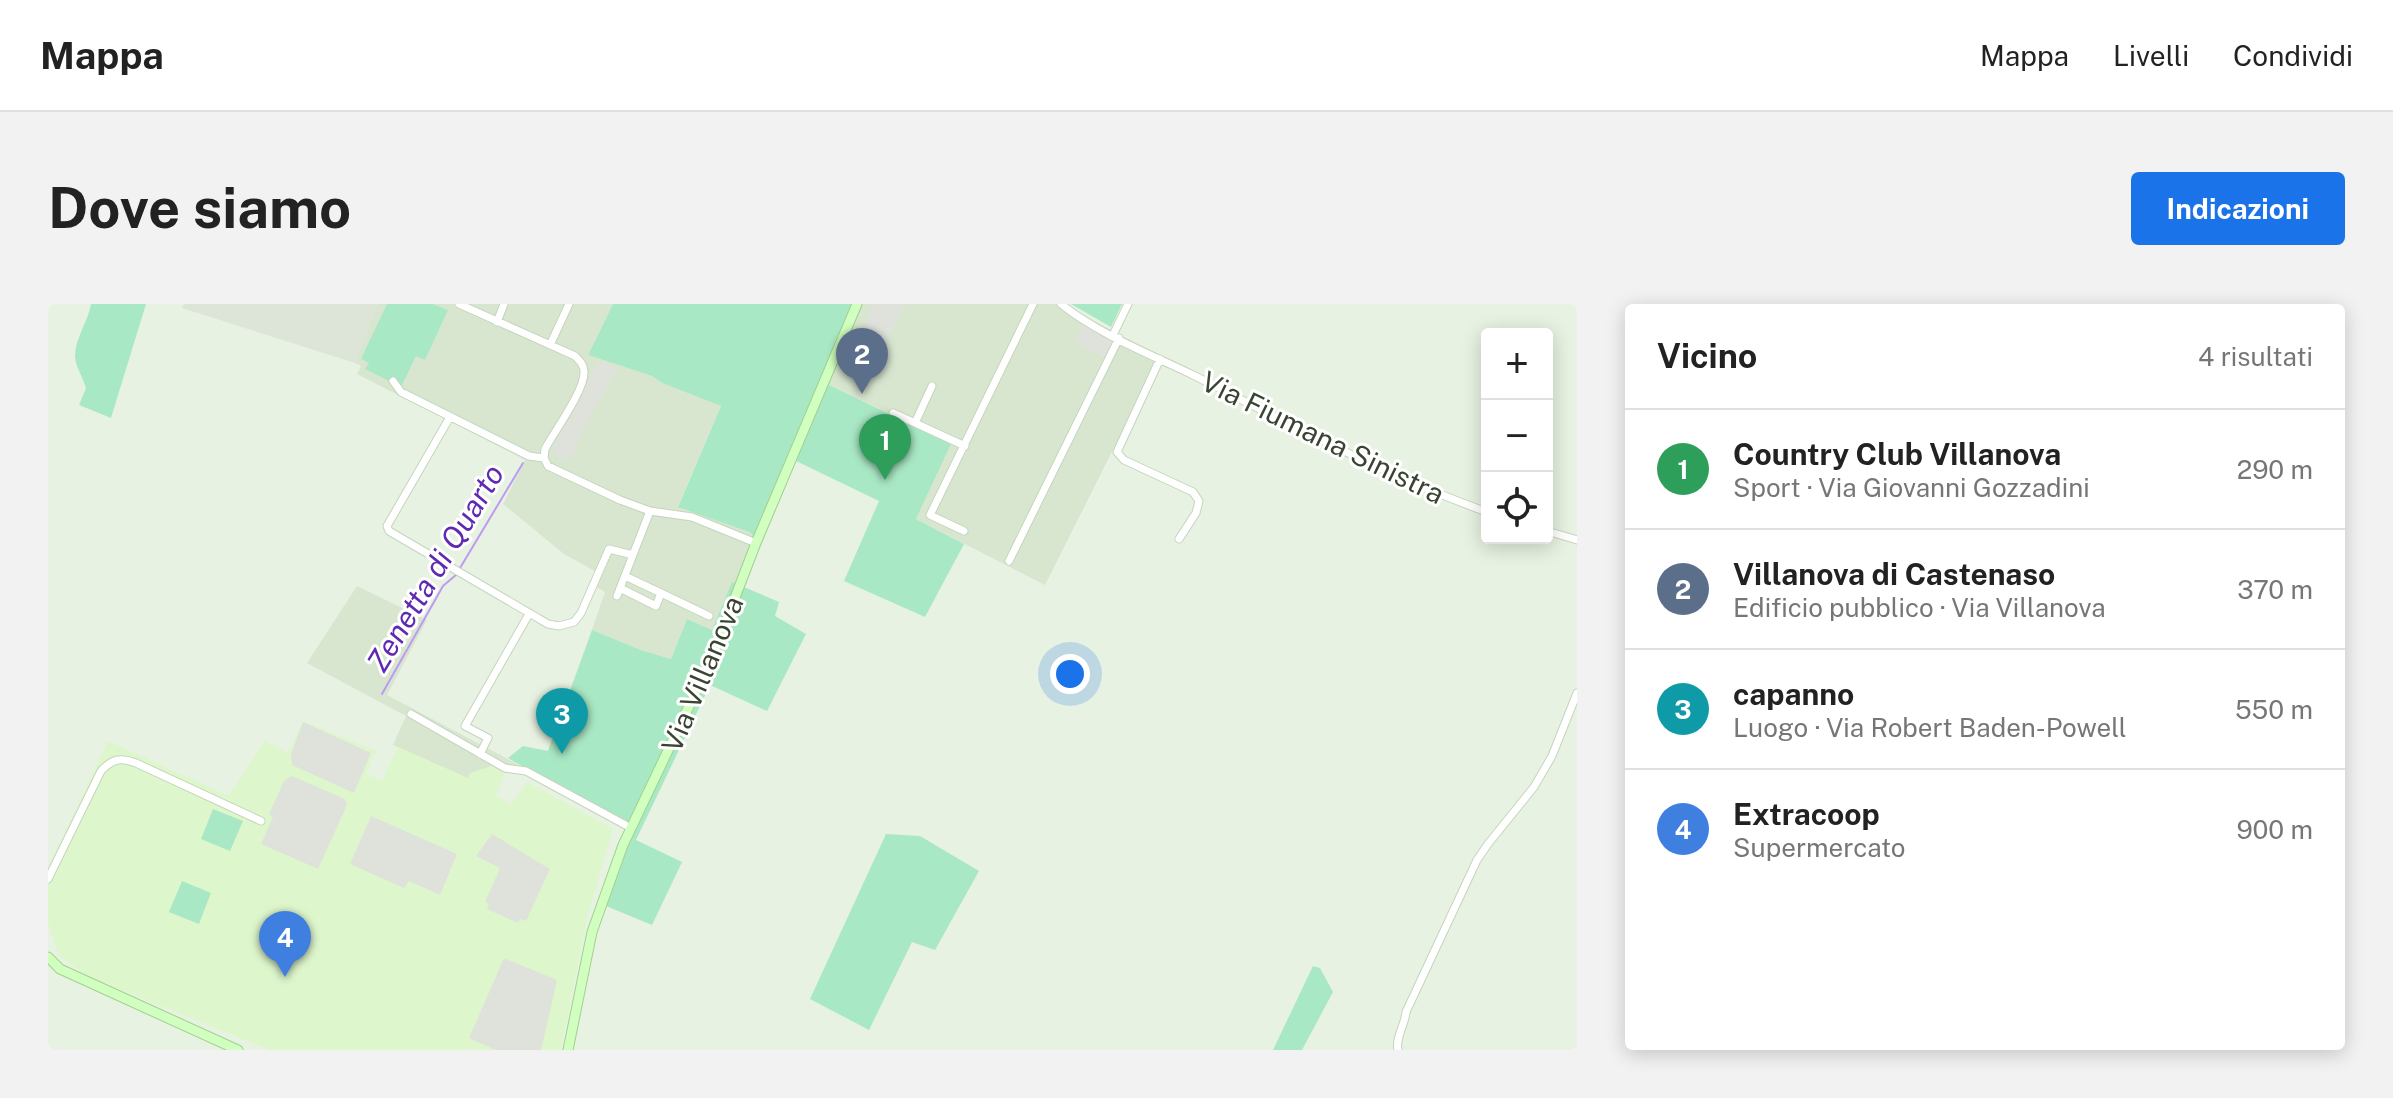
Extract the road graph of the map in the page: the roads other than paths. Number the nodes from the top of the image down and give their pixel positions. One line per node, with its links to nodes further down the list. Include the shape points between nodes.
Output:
1 (459, 304): 8 (street)
2 (504, 304): 8 (street)
3 (569, 304): 10 (street)
4 (857, 304): 26 (main road, Via Villanova)
5 (1033, 304): 17 (street)
6 (1061, 304): 9 (street, Via Fiumana Sinistra)
7 (1128, 304): 9 (street)
8 (497, 322): 10 (street)
9 (1116, 336): 11 (street, Via Fiumana Sinistra); 29 (street)
10 (550, 345): 18 (street, via 575,356 584,370 582,384 545,449)
11 (1160, 359): 19 (street, Via Fiumana Sinistra, via 1301,430); 24 (street, via 1117,452 1193,492 1199,501 1196,513)
12 (393, 381): 15 (street, via 401,392)
13 (932, 386): 16 (street)
14 (893, 413): 16 (street)
15 (450, 417): 18 (street); 32 (street, via 387,526 389,531)
16 (915, 423): 17 (street)
17 (965, 446): 21 (street, via 930,515)
18 (546, 462): 20 (street)
19 (1481, 510)
20 (650, 511): 23 (street, via 692,517); 27 (street)
21 (964, 531)
22 (1553, 533): 25 (street)
23 (738, 537): 26 (street); 28 (street)
24 (1179, 539)
25 (1577, 540)
26 (756, 543): 28 (main road, Via Villanova)
27 (633, 555): 30 (street); 32 (street, via 609,549 574,622 559,626)
28 (750, 558): 38 (main road, Via Villanova, via 695,697)
29 (1009, 561)
30 (625, 576): 31 (street); 31 (street, via 618,592 656,606)
31 (661, 593): 33 (street)
32 (529, 614): 36 (street, via 465,726 488,738)
33 (709, 616)
34 (1577, 693): 45 (street, via 1534,787 1470,875 1406,1012)
35 (411, 714): 36 (street)
36 (480, 754): 38 (street, via 505,768 526,771)
37 (261, 821): 39 (street, via 136,763 109,762)
38 (631, 828): 44 (main road, Via Villanova, via 599,907)
39 (48, 879)
40 (48, 957): 42 (main road)
41 (48, 968): 42 (main road)
42 (60, 969): 43 (main road)
43 (238, 1050)
44 (568, 1050)
45 (1398, 1050)

